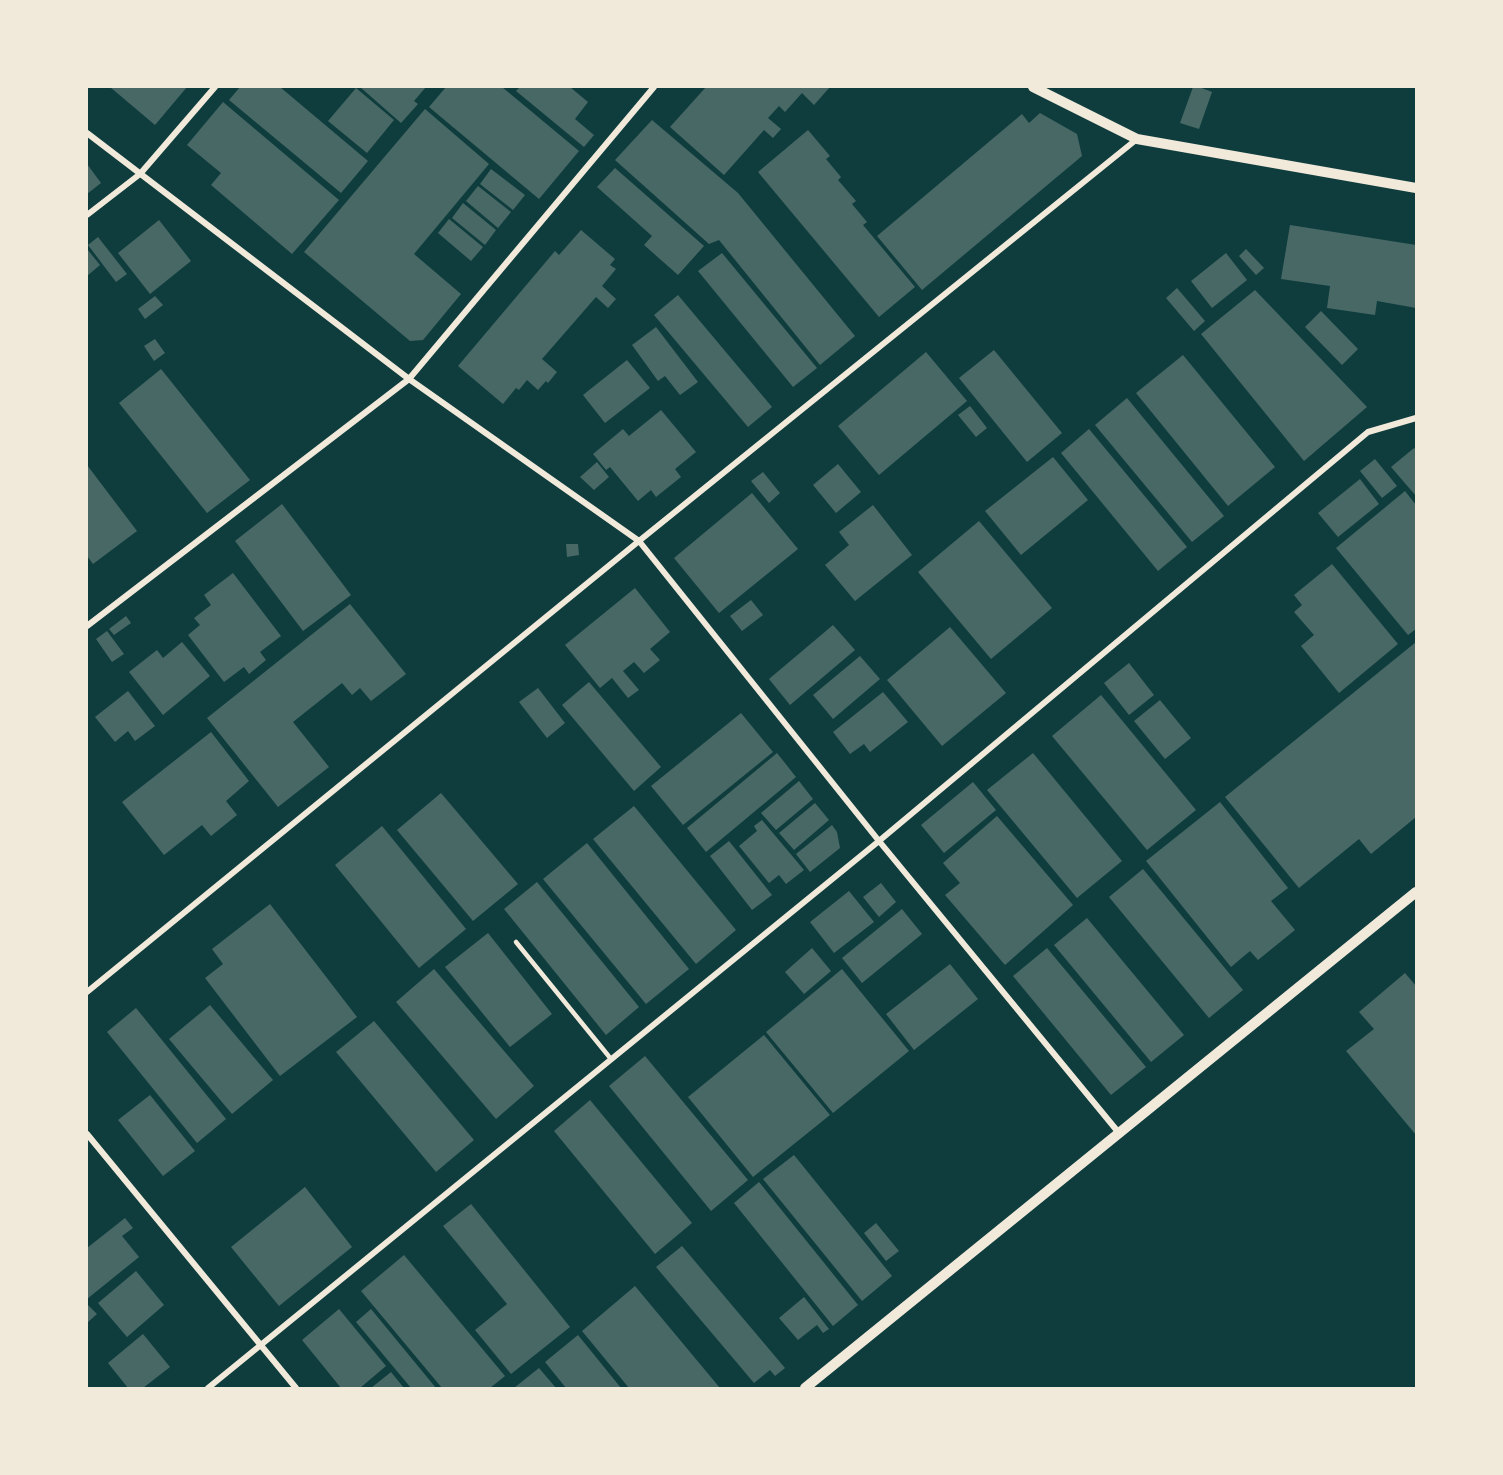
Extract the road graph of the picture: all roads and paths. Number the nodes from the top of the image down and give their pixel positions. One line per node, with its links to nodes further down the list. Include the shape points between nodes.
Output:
1 (214, 87): 6 (street)
2 (654, 87): 9 (street)
3 (1033, 87): 5 (street)
4 (87, 133): 6 (street)
5 (1137, 139): 7 (street); 11 (street)
6 (140, 174): 8 (street); 9 (street)
7 (1416, 188)
8 (87, 215)
9 (409, 379): 11 (street); 12 (street)
10 (1416, 418): 13 (street, via 1368,432)
11 (639, 541): 13 (street); 16 (street)
12 (87, 626)
13 (879, 841): 17 (street); 18 (street)
14 (1416, 892): 18 (street)
15 (516, 942): 17 (lane)
16 (87, 992)
17 (611, 1059): 20 (street)
18 (1119, 1133): 23 (street)
19 (87, 1134): 20 (street)
20 (261, 1344): 21 (street); 22 (street)
21 (208, 1388)
22 (296, 1388)
23 (805, 1388)

